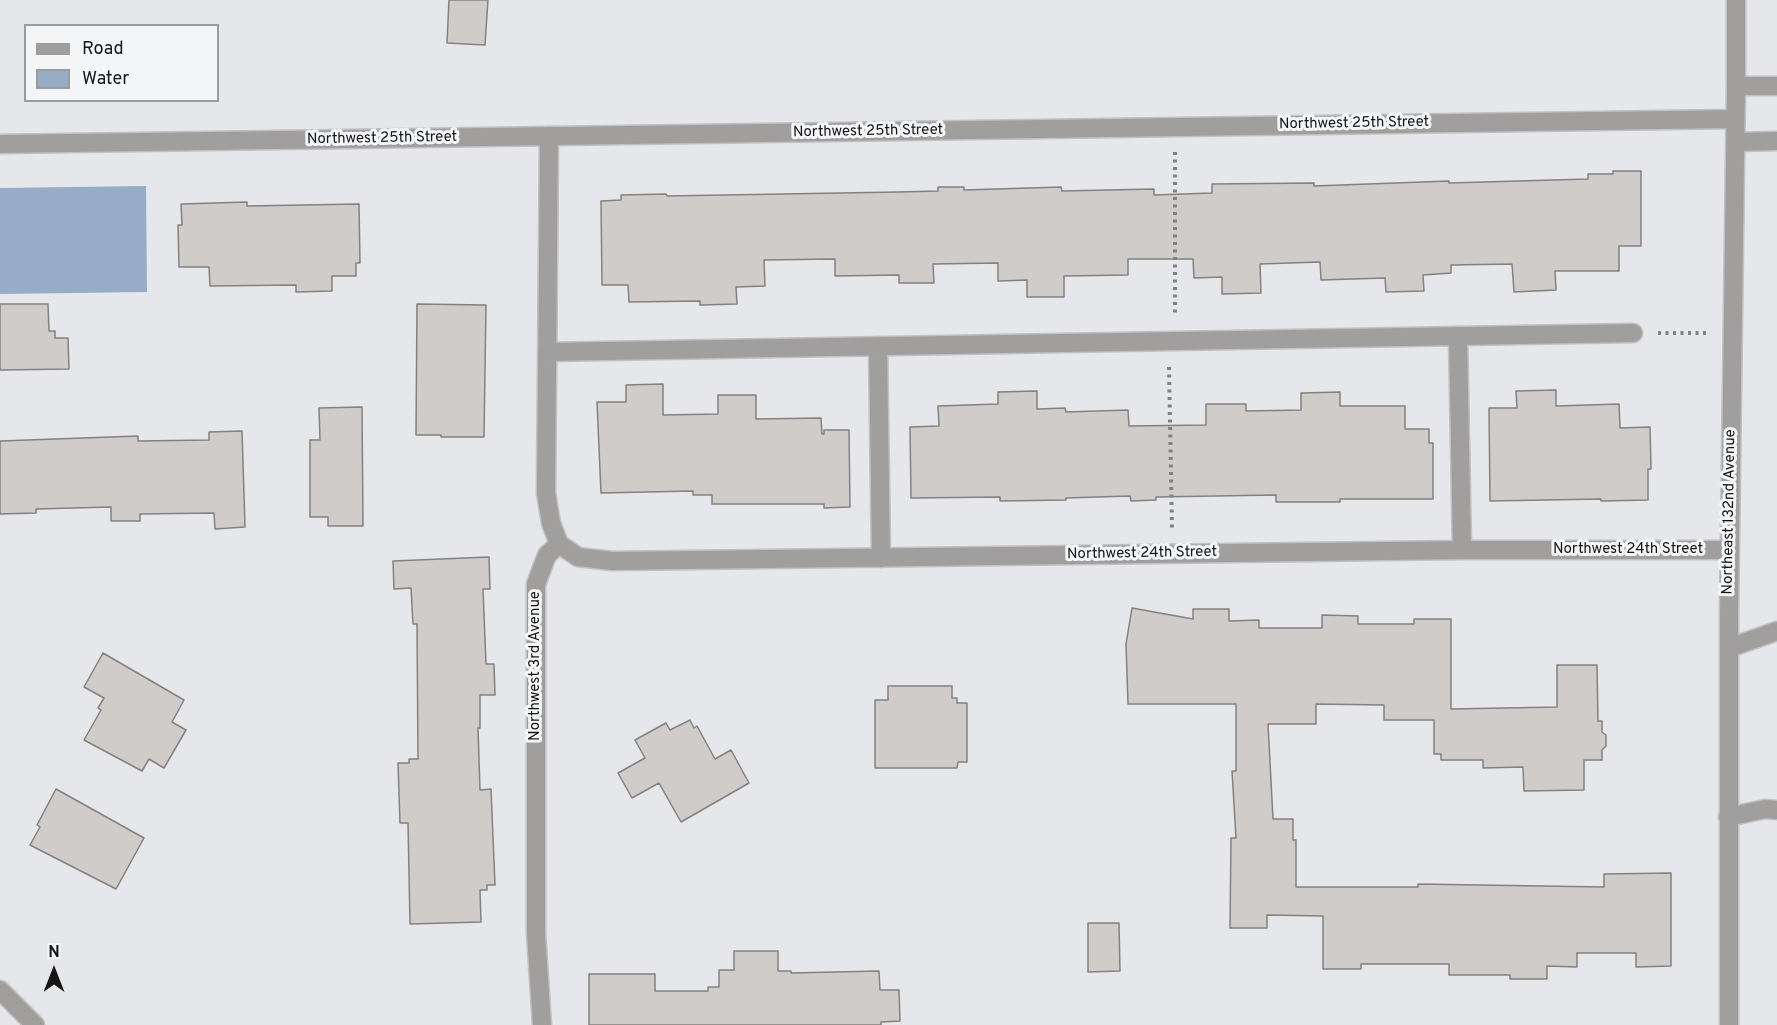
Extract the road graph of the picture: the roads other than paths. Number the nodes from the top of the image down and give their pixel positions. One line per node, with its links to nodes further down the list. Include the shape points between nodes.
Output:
1 (1736, 0): 2 (street, Northeast 132nd Avenue)
2 (1736, 86): 3 (street); 4 (street, Northeast 132nd Avenue)
3 (1777, 86)
4 (1735, 119): 5 (street, Northwest 25th Street); 7 (street, Northeast 132nd Avenue)
5 (549, 136): 8 (street, Northwest 25th Street); 12 (street)
6 (1777, 141): 7 (street)
7 (1735, 142): 15 (street, Northeast 132nd Avenue)
8 (0, 144)
9 (1633, 333): 10 (street)
10 (1458, 336): 11 (street); 14 (street)
11 (878, 346): 12 (street); 16 (street)
12 (547, 352): 13 (street, via 546,494)
13 (559, 544): 16 (street, Northwest 24th Street, via 578,557 612,561); 23 (street, Northwest 3rd Avenue, via 547,555 536,584 536,933)
14 (1462, 550): 15 (street, Northwest 24th Street); 16 (street, Northwest 24th Street)
15 (1729, 550): 18 (street, Northeast 132nd Avenue)
16 (881, 558)
17 (1777, 631): 18 (street)
18 (1729, 648): 20 (street, Northeast 132nd Avenue)
19 (1777, 810): 20 (street)
20 (1728, 817): 24 (street, Northeast 132nd Avenue)
21 (0, 990): 22 (street)
22 (34, 1025)
23 (542, 1025)
24 (1729, 1025)

